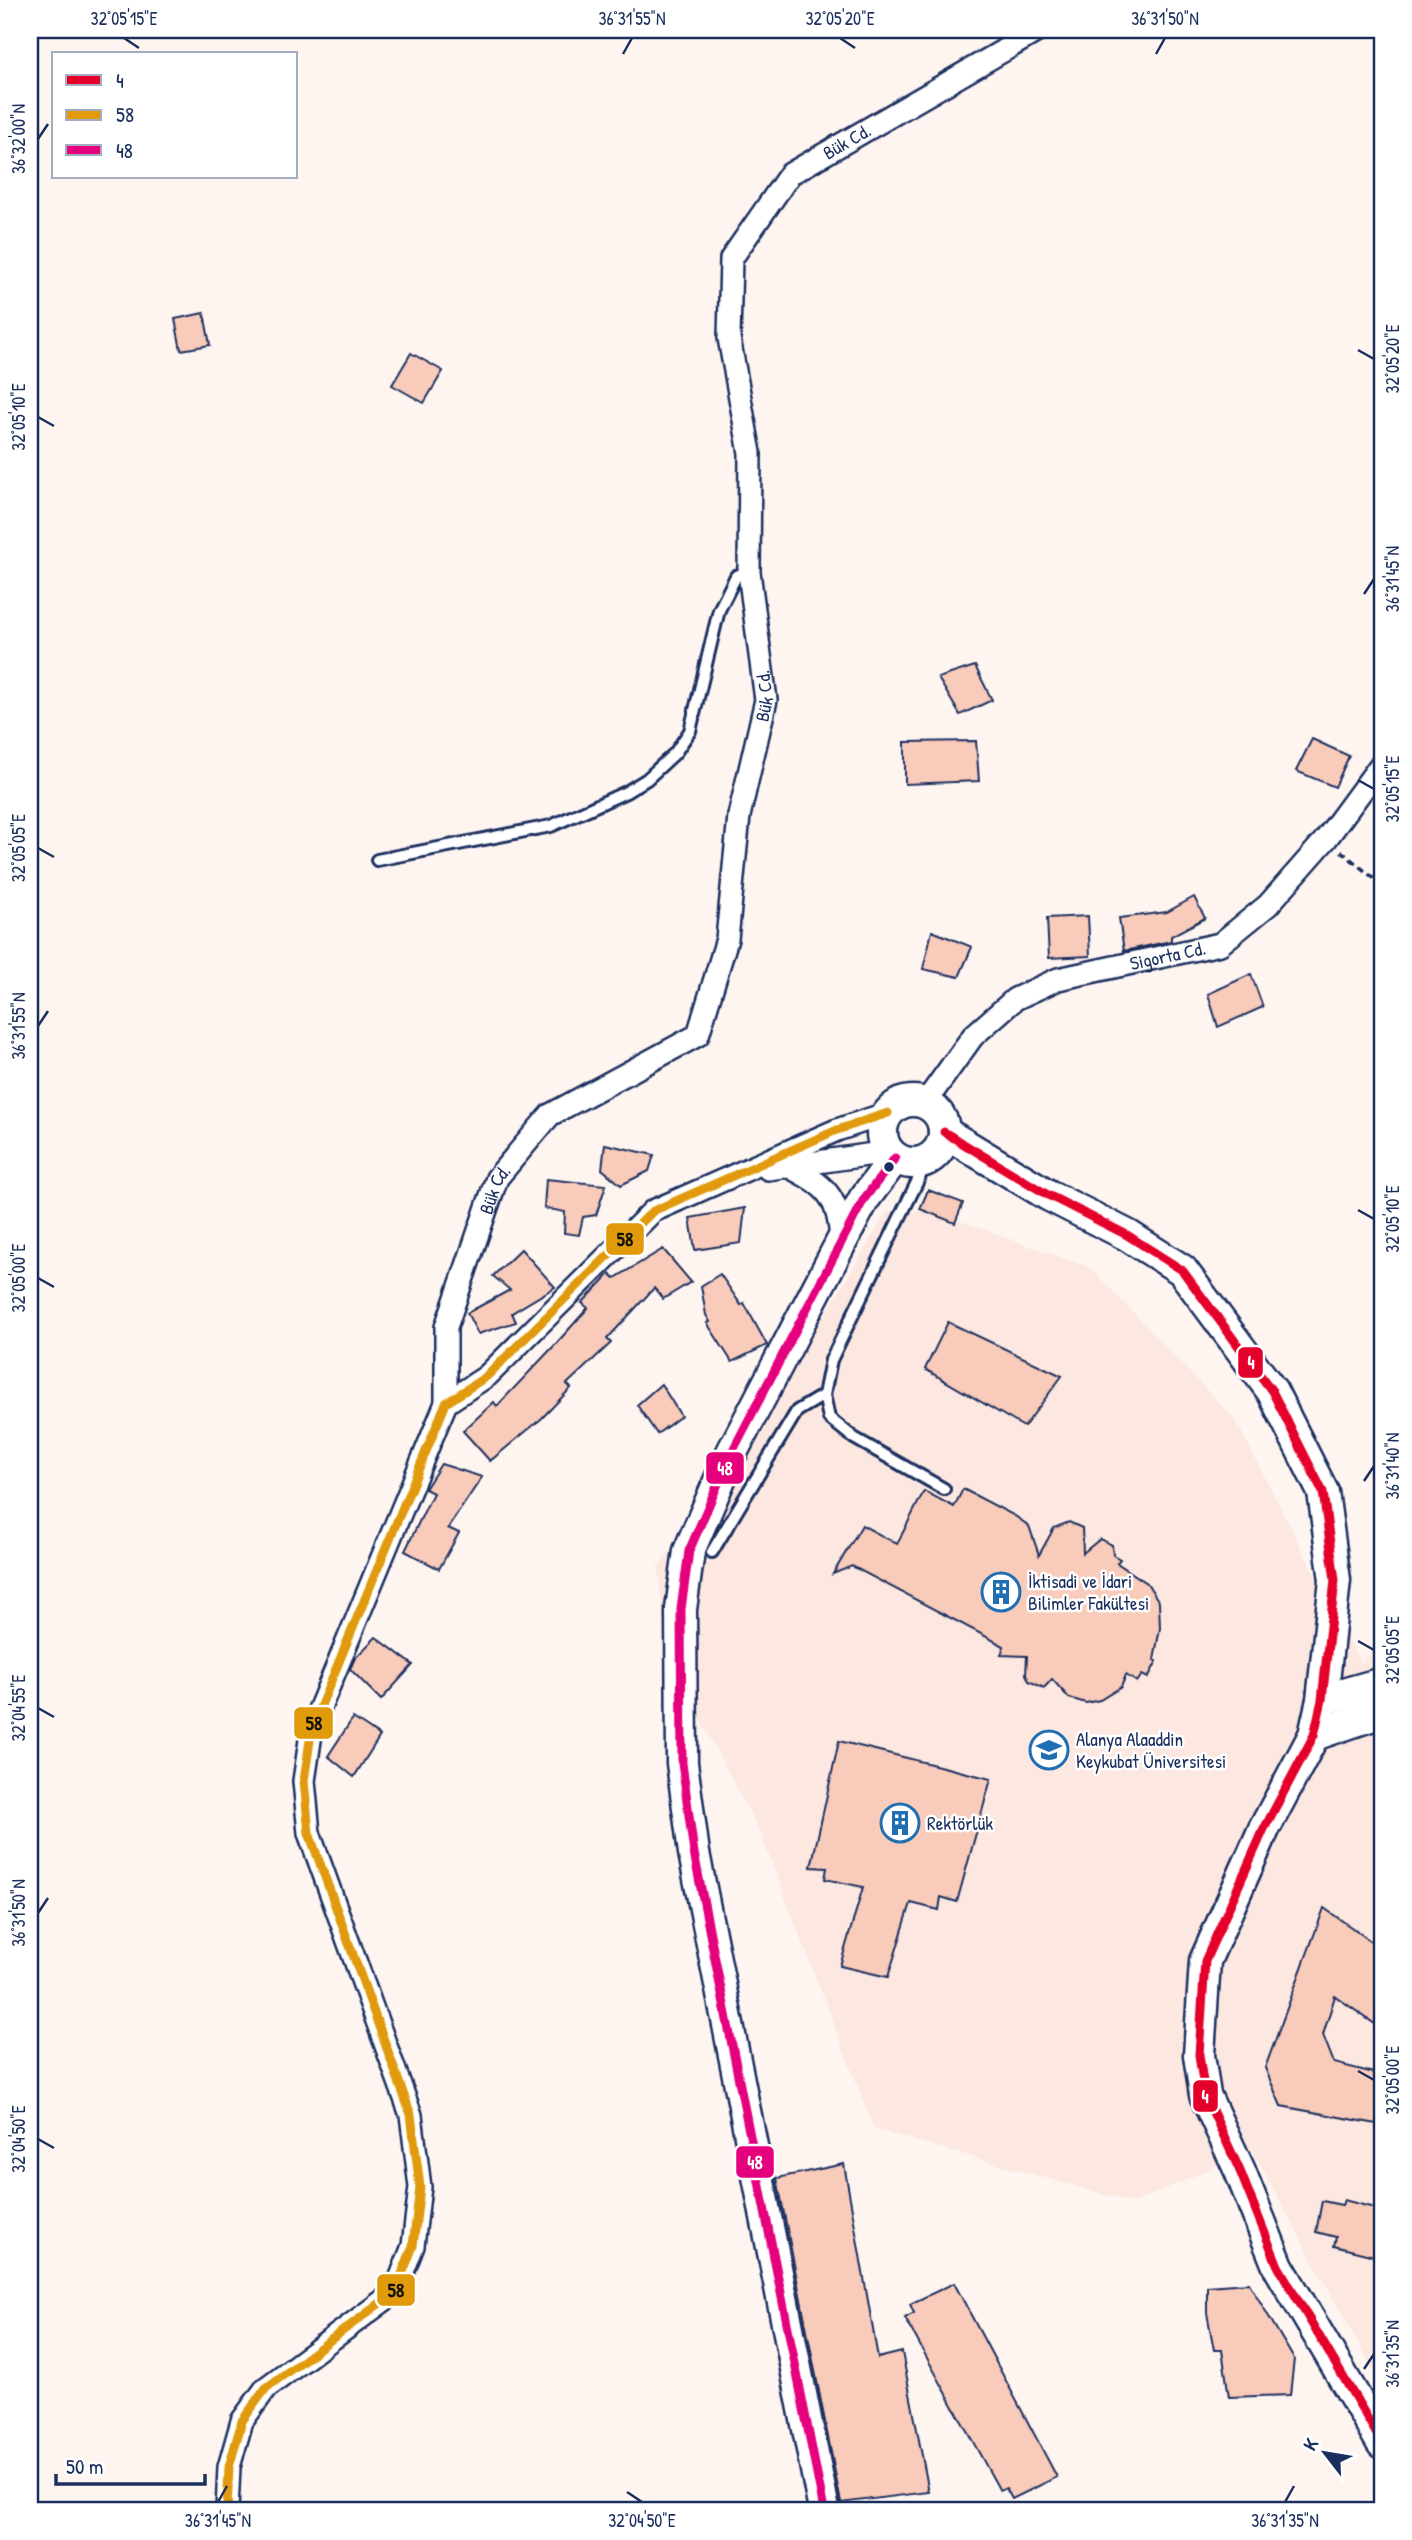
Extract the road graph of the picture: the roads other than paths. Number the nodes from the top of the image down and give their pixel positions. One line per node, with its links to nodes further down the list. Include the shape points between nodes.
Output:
1 (1039, 30): 2 (street, Bük Cd., via 790,174 731,259 729,338 750,453)
2 (749, 572): 4 (lane, via 736,576 719,610 690,731 675,753 647,779 551,826); 12 (street, Bük Cd., via 766,700 739,816 727,939 698,1035 550,1115 496,1178 446,1328)
3 (1382, 763): 5 (street, Sigorta Cd., via 1326,839 1268,905 1220,944 1058,979 1015,999 972,1036)
4 (377, 860)
5 (925, 1103): 6 (street, via 905,1102); 7 (street, via 939,1115)
6 (888, 1113): 7 (street, via 881,1133); 9 (street)
7 (915, 1154): 8 (street); 10 (street, via 874,1185); 11 (lane, via 920,1175 831,1360); 16 (street, via 1048,1195 1127,1235 1182,1270 1272,1391 1323,1492 1335,1580)
8 (787, 1166): 9 (street); 10 (street, via 815,1179 830,1195 840,1218)
9 (739, 1173): 12 (street, via 653,1211 487,1376)
10 (841, 1242): 21 (street, via 730,1456 690,1551 681,1609 682,1763 694,1853)
11 (824, 1395): 13 (lane, via 829,1418 854,1438); 14 (lane, via 797,1411)
12 (446, 1403): 20 (street, via 312,1727 304,1781 309,1833 411,2115 420,2187 413,2246 395,2292 266,2388 242,2421 229,2467)
13 (944, 1489)
14 (712, 1552)
15 (1382, 1683): 16 (street)
16 (1322, 1700): 18 (street)
17 (1382, 1712): 18 (street)
18 (1314, 1735): 19 (street, via 1264,1829 1205,1961 1199,2055 1205,2095 1278,2266)
19 (1382, 2443)
20 (227, 2510)
21 (824, 2510)

